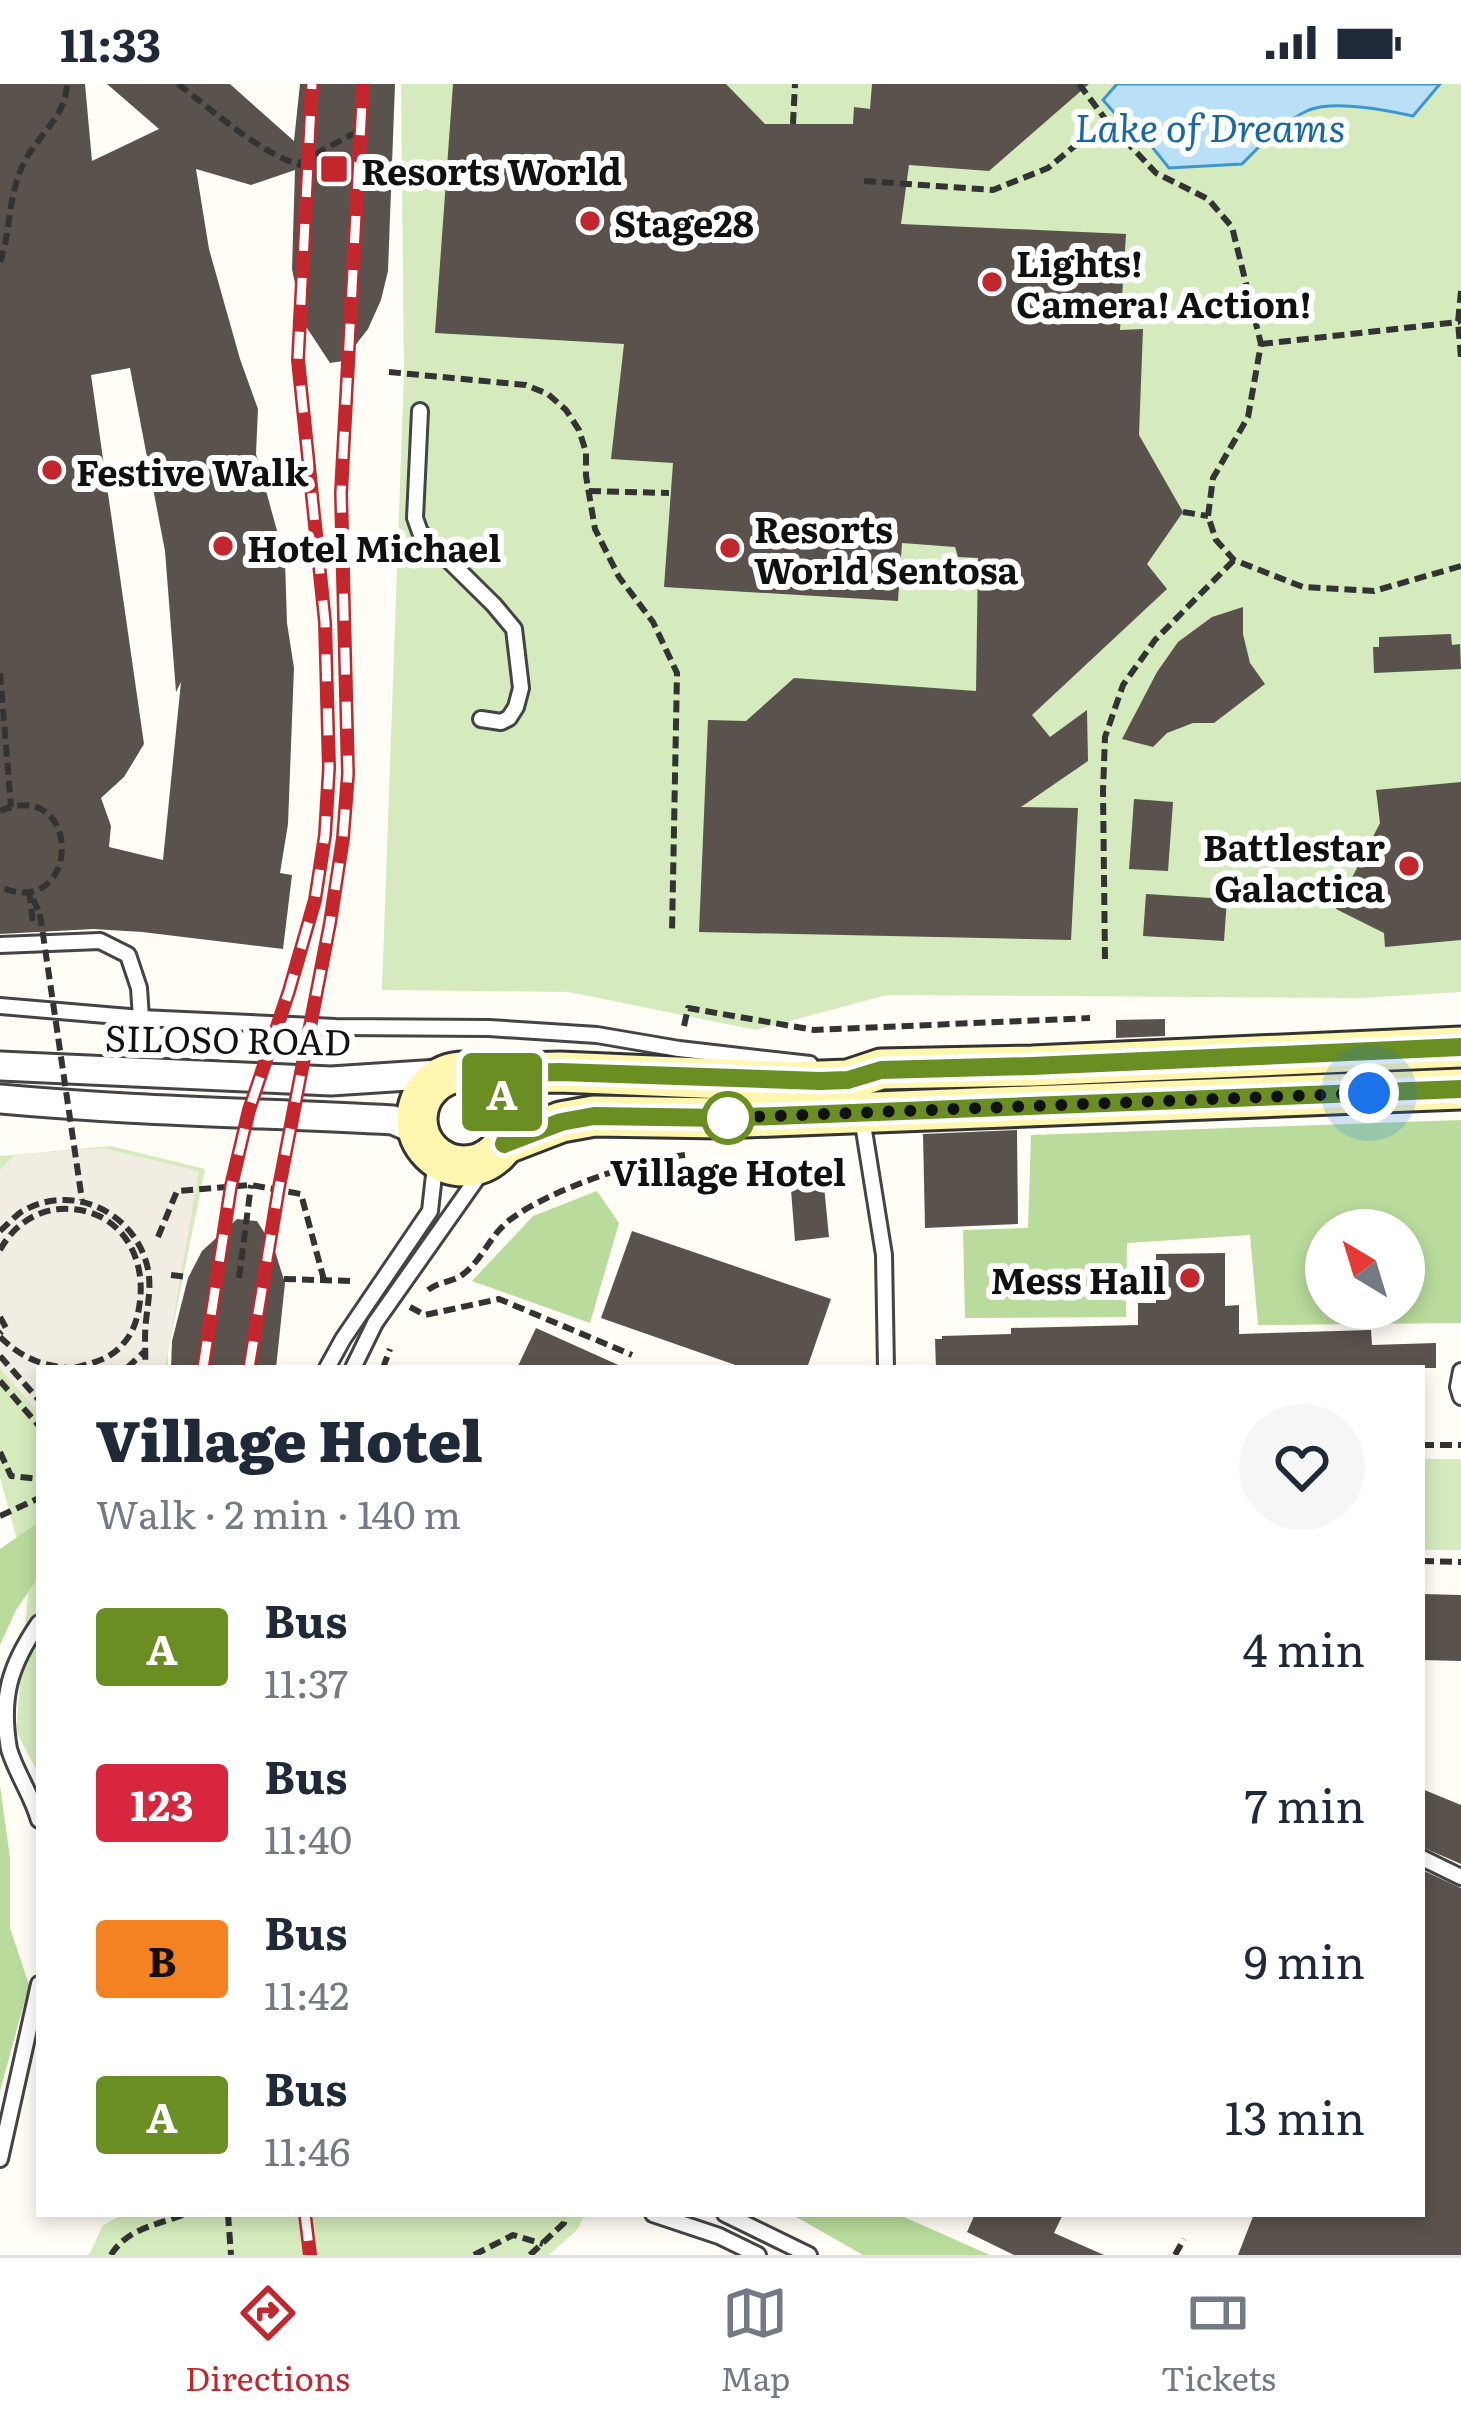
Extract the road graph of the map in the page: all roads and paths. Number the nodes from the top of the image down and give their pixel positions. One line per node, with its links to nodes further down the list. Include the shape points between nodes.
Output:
1 (67, 84): 11 (path, via 67,99 15,187)
2 (178, 84): 8 (path)
3 (795, 84): 6 (path)
4 (1079, 84): 5 (path)
5 (1106, 120): 10 (path, via 1048,168 993,190); 14 (path, via 1156,172 1208,199 1232,227)
6 (793, 124)
7 (360, 130): 8 (path)
8 (295, 164): 9 (path)
9 (308, 167)
10 (864, 181)
11 (0, 262)
12 (1461, 291): 13 (path)
13 (1459, 319): 14 (path); 15 (path)
14 (1261, 344): 21 (path, via 1248,418 1214,478)
15 (1461, 358)
16 (389, 372): 18 (path, via 548,394 579,430)
17 (420, 411): 25 (lane, via 421,532 514,629 516,707 502,722)
18 (588, 491): 19 (path); 30 (path, via 595,529 677,673)
19 (669, 493)
20 (1183, 512): 21 (path)
21 (1208, 516): 22 (path)
22 (1234, 560): 23 (path, via 1303,587 1374,591); 32 (path, via 1155,640 1123,685 1105,736)
23 (1461, 566)
24 (0, 673): 26 (path, via 11,812)
25 (481, 718)
26 (20, 806): 27 (path); 29 (path, via 52,818 64,848 52,879)
27 (0, 811)
28 (0, 887): 29 (path)
29 (29, 891): 48 (path, bridge, via 40,914)
30 (672, 932)
31 (0, 945): 34 (lane, via 100,941 128,955)
32 (1105, 959)
33 (0, 1006): 34 (lane)
34 (140, 1018): 37 (lane, via 489,1028)
35 (1090, 1018): 37 (path, via 814,1030 688,1008)
36 (1461, 1047): 39 (street)
37 (679, 1048): 39 (lane)
38 (0, 1066): 40 (street, SILOSO ROAD, via 331,1081)
39 (881, 1070): 40 (street, via 793,1082)
40 (466, 1074): 44 (street, via 440,1079 420,1102); 45 (street, via 491,1080 508,1102 510,1130)
41 (1461, 1089): 43 (street)
42 (0, 1099): 44 (street, SILOSO ROAD, via 393,1120)
43 (862, 1113): 45 (street, via 576,1118); 73 (lane, via 884,1255)
44 (427, 1144): 45 (street, via 464,1166); 70 (lane, via 430,1211)
45 (498, 1150): 71 (lane)
46 (702, 1153): 58 (path, via 662,1158 550,1197 508,1220 462,1275)
47 (251, 1185): 50 (path, via 177,1190); 54 (path); 56 (path, via 301,1194)
48 (82, 1200)
49 (0, 1231): 63 (path, via 47,1202 74,1200 124,1222 149,1271)
50 (158, 1237)
51 (0, 1250): 67 (path, via 27,1220 74,1208 98,1215 133,1249 141,1272 136,1323 122,1347)
52 (171, 1275): 53 (path)
53 (188, 1277)
54 (239, 1278)
55 (284, 1279): 56 (path)
56 (323, 1280): 57 (path)
57 (351, 1281)
58 (407, 1305): 60 (path); 64 (path, via 425,1315 499,1299)
59 (0, 1316): 61 (path)
60 (400, 1319)
61 (0, 1335): 66 (path)
62 (391, 1345): 72 (path)
63 (146, 1349): 68 (path); 69 (path)
64 (632, 1355)
65 (0, 1356): 76 (path)
66 (43, 1365)
67 (84, 1365)
68 (130, 1365)
69 (145, 1365)
70 (329, 1365)
71 (353, 1365)
72 (384, 1365)
73 (886, 1365)
74 (1461, 1371): 77 (lane)
75 (0, 1382): 78 (path)
76 (36, 1394)
77 (1461, 1397)
78 (36, 1423)
79 (1425, 1444): 80 (path)
80 (1461, 1445)
81 (0, 1452): 82 (path, via 11,1476)
82 (36, 1479)
83 (36, 1499): 84 (path)
84 (0, 1516)
85 (1425, 1562): 86 (path)
86 (1461, 1562)
87 (36, 1627): 88 (lane, via 2,1699 9,1750)
88 (36, 1809)
89 (1425, 1859): 90 (lane)
90 (1461, 1877)
91 (36, 1997): 92 (lane)
92 (0, 2158)
93 (175, 2217): 102 (path, via 119,2242)
94 (228, 2217): 103 (path)
95 (565, 2217): 100 (path)
96 (662, 2217): 101 (lane)
97 (731, 2217): 98 (lane)
98 (764, 2233): 101 (lane); 106 (lane)
99 (1184, 2240): 107 (path)
100 (543, 2244): 104 (path, via 513,2235); 105 (path)
101 (752, 2254)
102 (111, 2255)
103 (231, 2255)
104 (474, 2255)
105 (530, 2255)
106 (809, 2255)
107 (1175, 2255)

